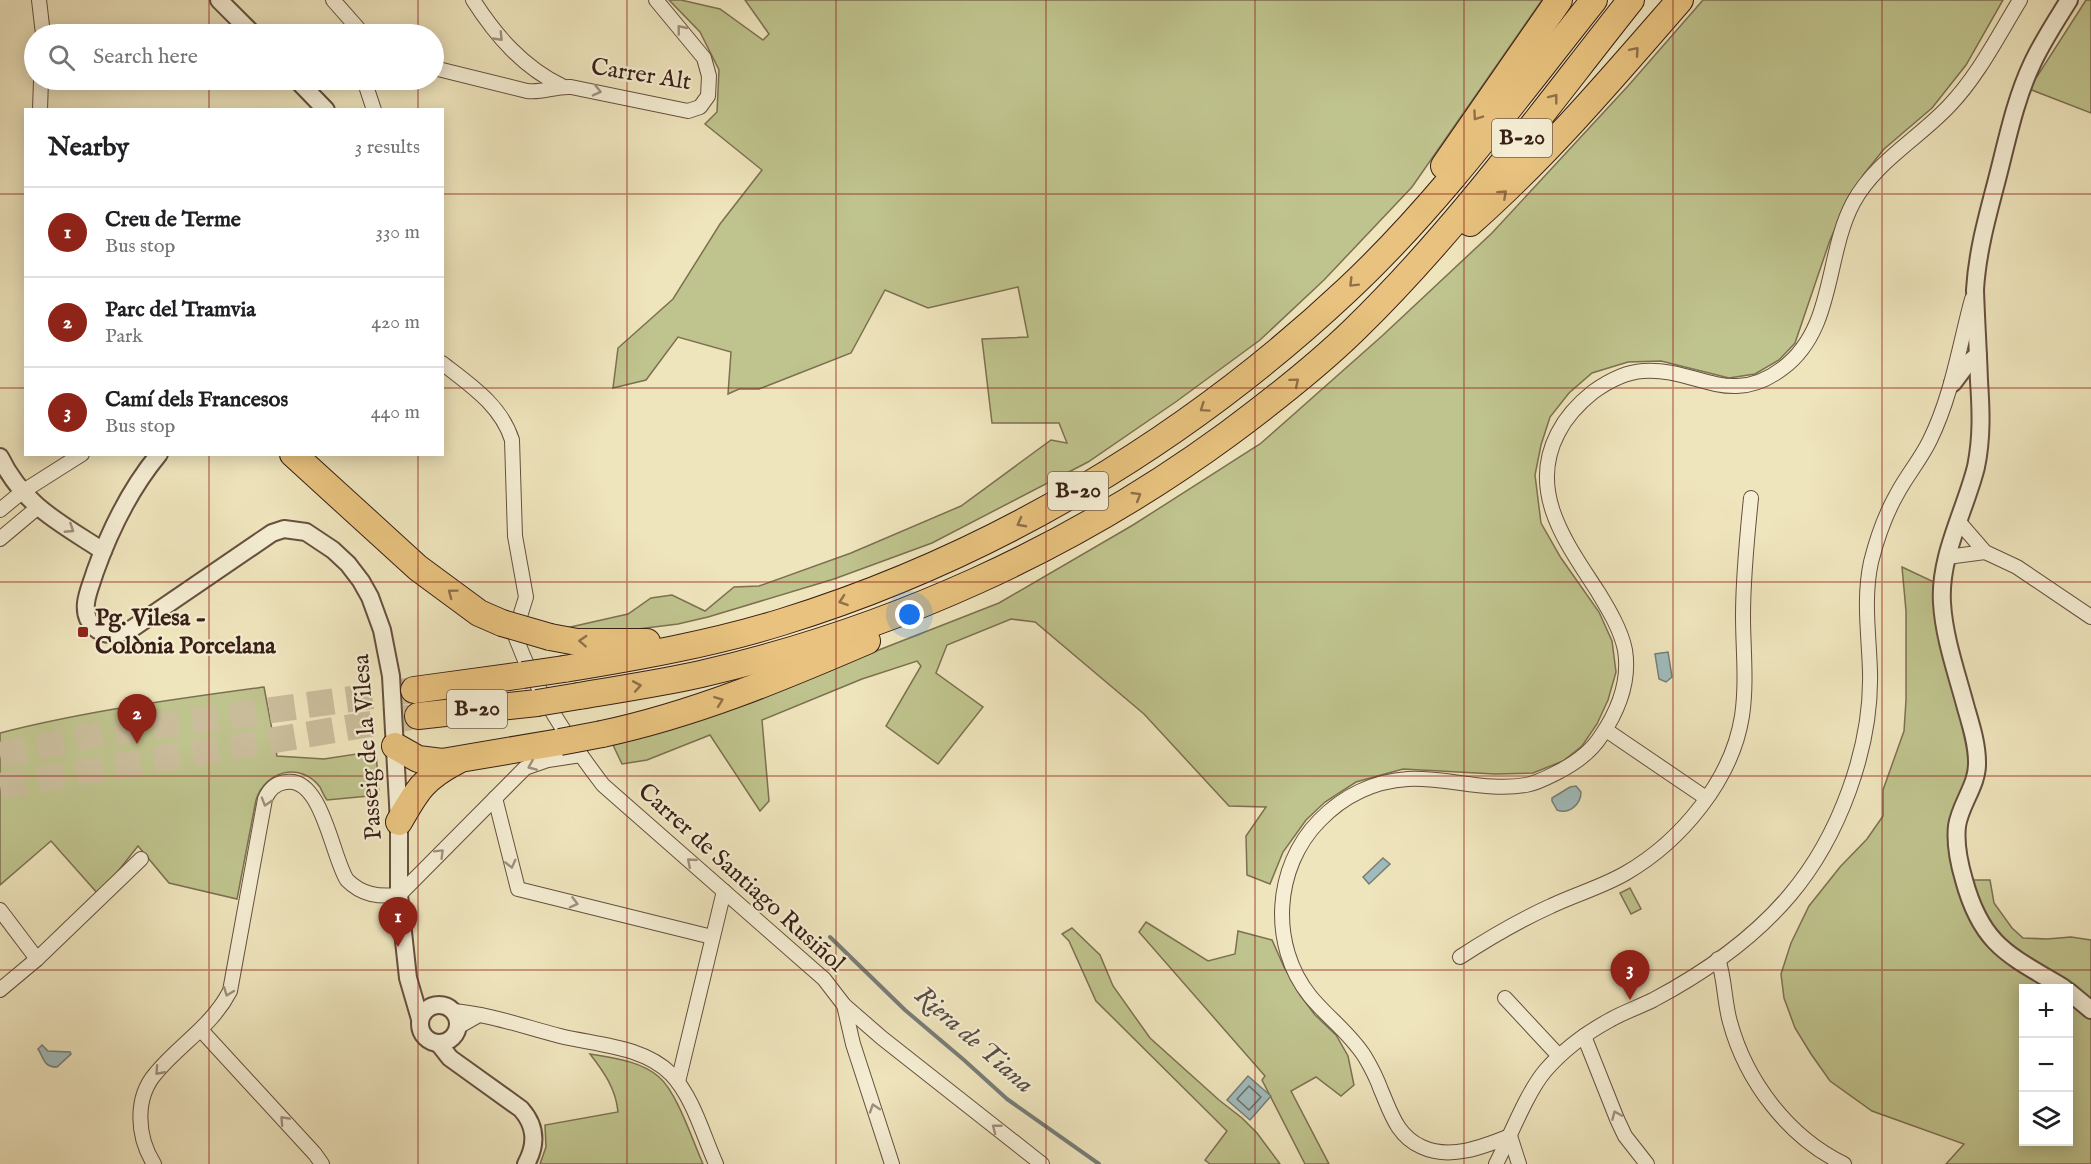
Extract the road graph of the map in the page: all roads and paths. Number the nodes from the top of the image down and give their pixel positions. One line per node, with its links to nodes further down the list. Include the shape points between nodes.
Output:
1 (39, 0): 12 (street)
2 (219, 0): 13 (street)
3 (333, 0): 14 (street)
4 (473, 0): 15 (street, one-way to 15, via 490,27)
5 (656, 0): 17 (street, Carrer Alt, one-way to 5, via 688,111 700,107 708,96 709,76 704,57)
6 (1560, 0): 25 (highway, one-way to 25, via 1458,143)
7 (1594, 0): 25 (highway, B-20, via 1432,202)
8 (1631, 0): 26 (highway, B-20, one-way to 8, via 1467,208)
9 (1680, 0): 26 (highway, one-way to 9, via 1512,186)
10 (2020, 0): 50 (street, via 1964,89 1874,174 1856,197 1844,222 1821,312 1812,334 1789,364 1756,383 1739,386 1642,371 1600,387 1580,403 1560,428 1551,447 1547,473 1552,513 1608,608 1625,650 1623,694)
11 (2069, 0): 27 (street, via 2026,78 1983,232)
12 (42, 24)
13 (243, 24)
14 (354, 24)
15 (531, 68): 17 (street); 21 (street, via 534,80)
16 (444, 71): 21 (street, Carrer Alt)
17 (562, 86): 21 (street, Carrer Alt, via 539,92)
18 (41, 90): 22 (street)
19 (307, 90): 23 (street)
20 (368, 90): 24 (street)
21 (519, 90)
22 (40, 108)
23 (324, 108)
24 (373, 108)
25 (1395, 242): 47 (highway, B-20, one-way to 47, via 1347,290 1218,399 1129,460 1055,504 988,541 876,590 779,623)
26 (1410, 273): 45 (highway, B-20, one-way to 26, via 1104,516 1206,450 1261,410 1352,332)
27 (1975, 290): 28 (street); 30 (street)
28 (1978, 355): 30 (street); 31 (street)
29 (444, 366): 52 (street, Carrer de Santiago Rusiñol, via 477,390 501,415 512,440 515,536 526,597 516,638)
30 (1953, 383): 31 (street, via 1966,380); 64 (street, via 1929,441 1881,527 1871,563 1866,600 1870,674 1866,725 1840,813 1815,862 1790,895 1759,927)
31 (1980, 386): 40 (street, via 1982,421 1976,466)
32 (79, 456): 36 (street)
33 (157, 456): 42 (street, via 141,477)
34 (295, 456): 47 (highway, one-way to 34, bridge, via 578,642 502,623 479,613 418,568)
35 (0, 457): 36 (street)
36 (22, 492): 38 (street); 39 (street)
37 (1750, 498): 55 (street, via 1744,568 1742,717 1729,762)
38 (37, 508): 41 (street); 42 (street, one-way to 42)
39 (0, 510)
40 (1959, 522): 43 (street); 44 (street)
41 (0, 539)
42 (103, 550): 51 (street, Passeig de la Vilesa, via 86,611 93,626 106,633 121,633 141,624 272,533 284,529 306,532 333,550 348,564 370,597 387,651)
43 (1984, 552): 44 (street); 46 (street, via 2017,567)
44 (1947, 557): 66 (street, via 1942,602 1978,763 1957,824 1961,868 1977,917 1990,937 2009,955)
45 (974, 582): 49 (highway, B-20, one-way to 45, bridge, via 537,703 701,674 811,644 922,605); 52 (highway, B-20, one-way to 45, bridge, via 602,734 672,717 780,679 911,621)
46 (2091, 617)
47 (705, 642): 48 (highway, B-20, bridge, via 564,669)
48 (414, 690)
49 (418, 716)
50 (1606, 730): 55 (street); 80 (street, via 1580,759 1528,785 1406,779 1366,788 1321,819 1296,851 1287,877 1281,918 1294,970 1309,995 1363,1055 1397,1127 1422,1147 1442,1153)
51 (395, 746): 53 (highway, B-20, via 418,759); 56 (street, Passeig de la Vilesa)
52 (570, 749): 53 (highway, B-20); 54 (street, one-way to 54, via 525,768); 58 (street, Carrer de Santiago Rusiñol, one-way to 52, via 603,784)
53 (462, 759): 56 (highway, B-20, via 418,789)
54 (495, 798): 59 (street, one-way to 54); 61 (street, one-way to 61, via 518,889)
55 (1706, 798): 62 (street, via 1666,844 1645,861 1528,917)
56 (399, 822): 59 (street, Passeig de la Vilesa)
57 (141, 859): 63 (street)
58 (724, 891): 61 (street); 70 (street, Carrer de Santiago Rusiñol, via 824,979)
59 (399, 895): 65 (street, Passeig de la Vilesa); 74 (street, one-way to 74, via 377,896 355,888 347,880 310,792 302,785 286,782 275,786 268,794 230,991)
60 (0, 910): 63 (street)
61 (712, 937): 77 (street)
62 (1460, 957)
63 (36, 959): 67 (street)
64 (1718, 959): 75 (street, via 1661,996); 90 (street, via 1729,1019 1754,1079 1800,1134)
65 (408, 969): 72 (street, Passeig de la Vilesa); 73 (street)
66 (2057, 984)
67 (0, 990)
68 (2073, 995): 71 (street)
69 (1505, 998): 76 (street)
70 (844, 1005): 85 (street, one-way to 70); 86 (street, Carrer de Santiago Rusiñol, one-way to 70)
71 (2091, 1010)
72 (420, 1019): 73 (street, via 427,1009); 73 (street, Passeig de la Vilesa, via 428,1041)
73 (449, 1025): 77 (street, via 479,1015 623,1049 658,1064); 83 (street, via 462,1066 528,1117 534,1138)
74 (201, 1030): 81 (street, one-way to 81, via 154,1074 143,1095 139,1121); 82 (street, one-way to 74)
75 (1584, 1036): 76 (street); 89 (street, one-way to 75, via 1625,1136)
76 (1559, 1056): 78 (street, via 1543,1073)
77 (678, 1082): 84 (street)
78 (1520, 1115): 79 (street); 80 (street)
79 (1510, 1136): 80 (street); 87 (street); 88 (street)
80 (1476, 1147)
81 (154, 1164)
82 (322, 1164)
83 (526, 1164)
84 (716, 1164)
85 (892, 1164)
86 (1042, 1164)
87 (1496, 1164)
88 (1519, 1164)
89 (1647, 1164)
90 (1844, 1164)

